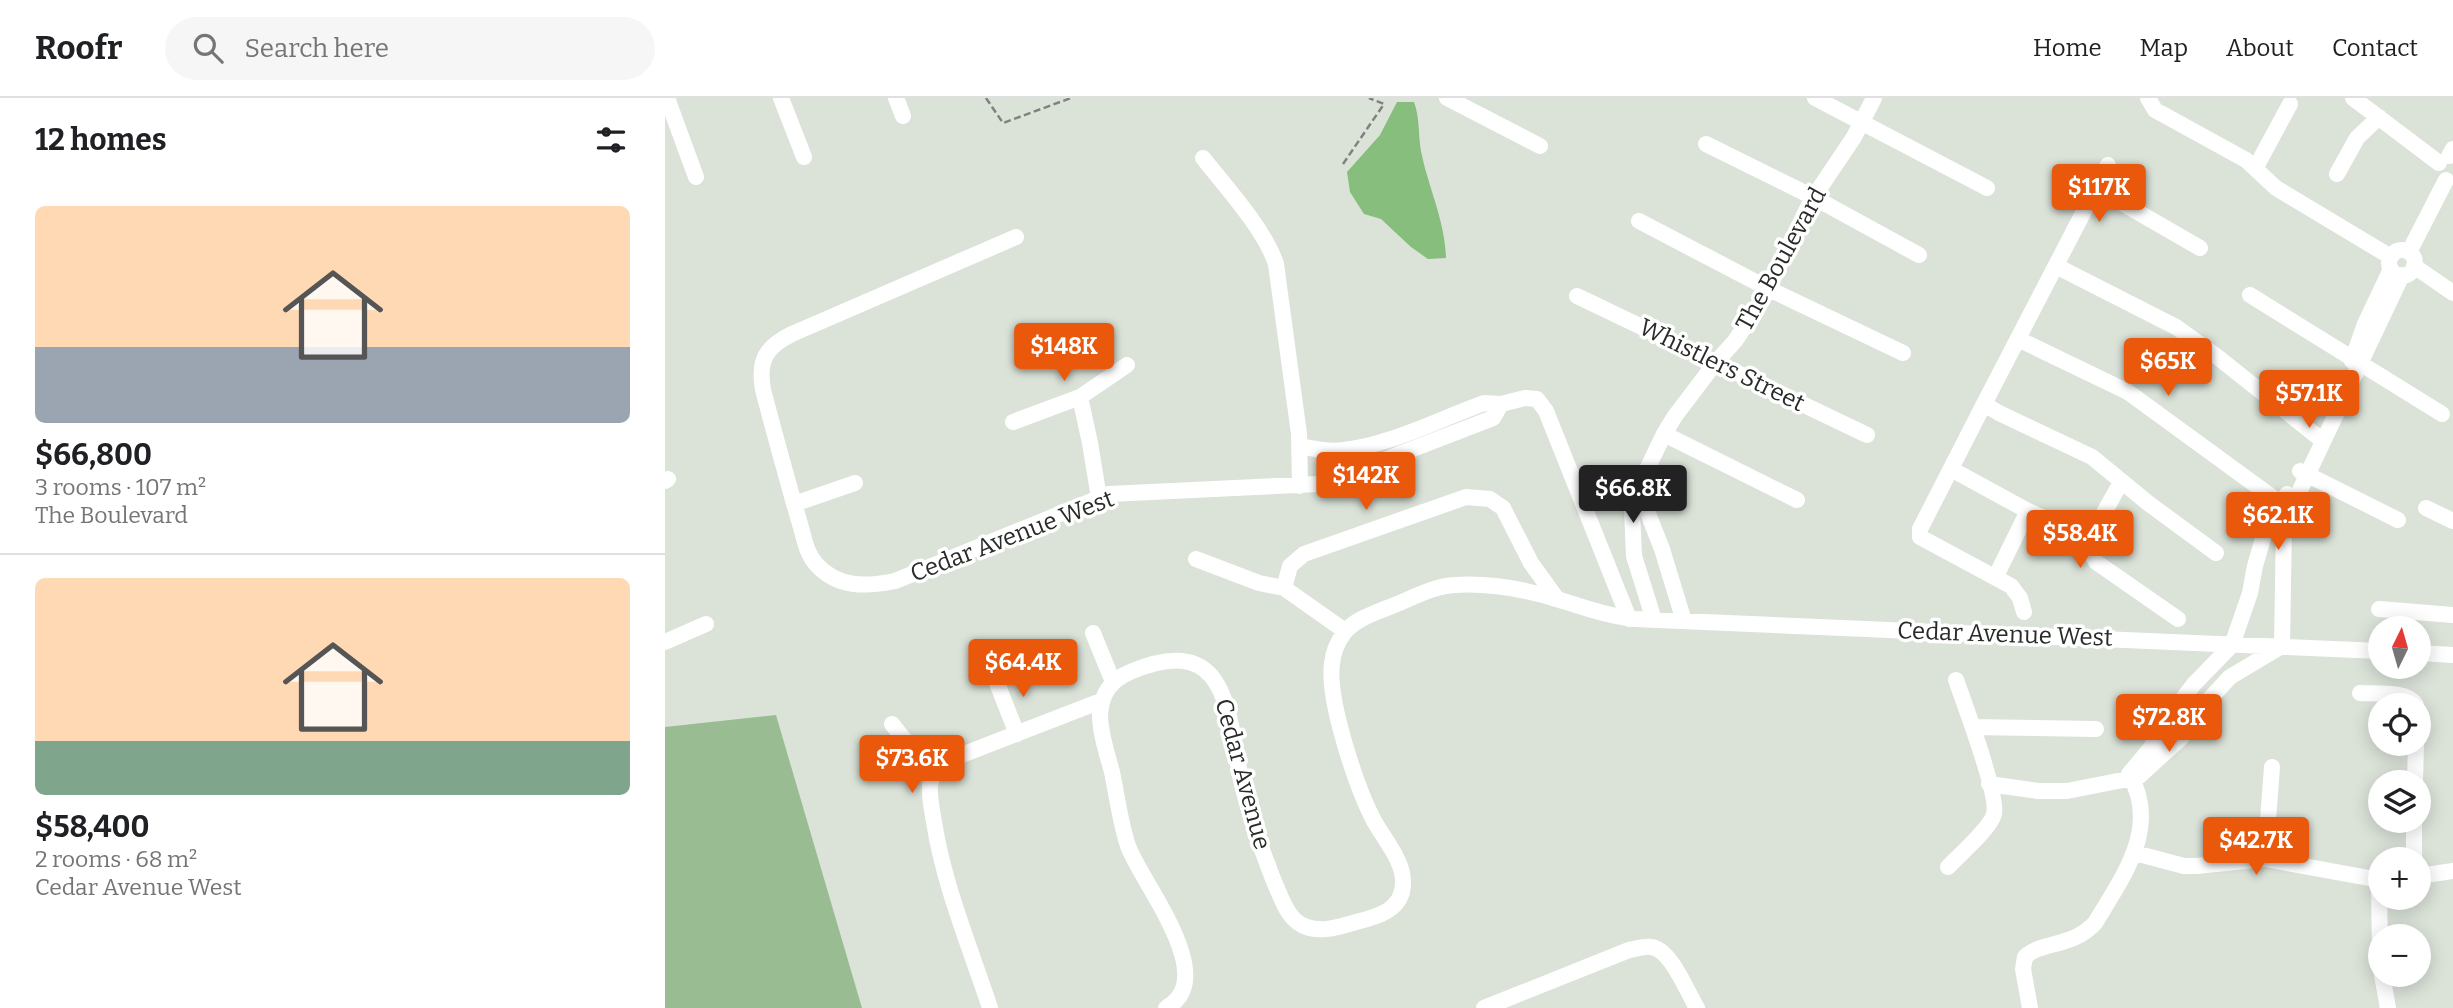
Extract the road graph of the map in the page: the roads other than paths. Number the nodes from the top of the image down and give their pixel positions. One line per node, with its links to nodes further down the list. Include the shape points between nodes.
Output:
1 (667, 98): 21 (street)
2 (781, 98): 16 (street)
3 (896, 98): 10 (street)
4 (1447, 98): 14 (street)
5 (1815, 98): 12 (street)
6 (1874, 98): 12 (street, The Boulevard)
7 (2148, 98): 19 (street, via 2155,110)
8 (2353, 98): 11 (street)
9 (2290, 104): 19 (street)
10 (903, 116)
11 (2379, 117): 15 (street); 20 (street, via 2357,138)
12 (1863, 122): 23 (street); 25 (street, The Boulevard)
13 (1706, 144): 25 (street)
14 (1540, 146)
15 (2448, 156): 22 (street, via 2439,175)
16 (804, 157)
17 (1203, 158): 49 (street, via 1274,258)
18 (2108, 165): 24 (street)
19 (2256, 167): 30 (street, via 2276,188)
20 (2337, 174)
21 (696, 177)
22 (2449, 180): 30 (street)
23 (1987, 188)
24 (2096, 188): 28 (street); 31 (street)
25 (1813, 197): 29 (street); 32 (street, The Boulevard)
26 (1639, 221): 32 (street)
27 (1016, 237): 60 (street, Cedar Avenue West, via 773,345 760,372)
28 (2200, 248)
29 (1919, 256)
30 (2401, 264): 33 (street); 39 (street)
31 (2056, 266): 36 (street); 48 (street, via 2176,327)
32 (1769, 289): 37 (street); 38 (street, The Boulevard)
33 (2453, 293)
34 (2250, 295): 39 (street)
35 (1577, 296): 38 (street, Whistlers Street)
36 (2018, 339): 43 (street); 61 (street, via 2128,392)
37 (1903, 353)
38 (1716, 362): 46 (street, The Boulevard); 47 (street, Whistlers Street)
39 (2357, 362): 44 (street); 48 (street); 53 (street)
40 (1127, 365): 41 (street)
41 (1080, 397): 45 (street); 58 (street)
42 (1501, 404): 50 (street, via 1484,403 1377,443); 52 (street, Cedar Avenue West, via 1493,418); 75 (street, via 1531,398 1541,402)
43 (1984, 404): 51 (street); 54 (street, via 2092,457)
44 (2442, 414)
45 (1013, 422)
46 (1664, 433): 57 (street, The Boulevard); 59 (street)
47 (1867, 435)
48 (2318, 437): 53 (street)
49 (1300, 446): 50 (street); 56 (street)
50 (1345, 450): 52 (street)
51 (1951, 469): 63 (street); 69 (street, via 1920,537)
52 (1350, 473): 56 (street, Cedar Avenue West)
53 (2304, 473): 61 (street); 64 (street)
54 (2121, 482): 66 (street); 67 (street)
55 (855, 483): 60 (street)
56 (1300, 486): 58 (street, Cedar Avenue West)
57 (1638, 488): 77 (street, The Boulevard, via 1632,509 1634,556); 78 (street)
58 (1099, 498): 60 (street, Cedar Avenue West, via 913,575 867,586 843,583 814,562)
59 (1797, 500)
60 (794, 503)
61 (2285, 506): 83 (street, via 2260,549); 84 (street)
62 (2426, 508): 65 (street)
63 (2028, 511): 66 (street); 69 (street)
64 (2398, 520)
65 (2453, 521)
66 (2090, 538): 76 (street, via 2089,550 2097,562)
67 (2216, 554)
68 (1196, 559): 70 (street)
69 (1996, 576): 73 (street, via 2016,592)
70 (1284, 588): 71 (street, via 1290,566 1304,554 1476,496 1503,508); 80 (street)
71 (1557, 599): 75 (street, Cedar Avenue West); 80 (street, via 1493,587 1447,586 1370,615)
72 (2379, 609): 74 (street)
73 (2024, 612)
74 (2453, 615)
75 (1629, 619): 77 (street, Cedar Avenue West)
76 (2178, 619)
77 (1654, 620): 78 (street, Cedar Avenue West)
78 (1684, 621): 83 (street, Cedar Avenue West)
79 (706, 624): 82 (street)
80 (1345, 631): 91 (street, Cedar Avenue, via 1332,663 1334,698 1366,805 1399,865 1403,883 1401,896 1387,912 1328,930 1298,923 1285,906 1260,848 1219,684 1211,675 1180,661 1134,670)
81 (1093, 632): 91 (street)
82 (665, 642)
83 (2232, 645): 84 (street, Cedar Avenue West); 88 (street)
84 (2282, 646): 85 (street, Cedar Avenue West); 92 (street, via 2245,666)
85 (2368, 650)
86 (2431, 654): 87 (street)
87 (2453, 655)
88 (2204, 673): 92 (street); 100 (street)
89 (995, 678): 99 (street)
90 (1956, 680): 97 (street)
91 (1113, 682): 95 (street)
92 (2221, 686): 101 (street)
93 (2360, 693): 94 (street)
94 (2368, 694)
95 (1101, 702): 99 (street); 114 (street, via 1101,728 1129,847 1184,959 1186,984 1179,999)
96 (892, 724): 103 (street)
97 (1973, 727): 98 (street); 105 (street)
98 (2096, 729)
99 (1017, 734): 103 (street, via 943,764)
100 (2159, 734): 101 (street); 104 (street)
101 (2173, 746): 104 (street, via 2138,778)
102 (2272, 767): 107 (street)
103 (933, 776): 113 (street, via 931,806 943,865)
104 (2128, 778): 105 (street, via 2054,792); 106 (street, via 2138,792 2141,822)
105 (1989, 784): 108 (street, via 1994,816)
106 (2135, 853): 107 (street, via 2184,866); 117 (street, via 2088,931 2025,957)
107 (2265, 859): 111 (street)
108 (1948, 866)
109 (2453, 871): 110 (street)
110 (2431, 874)
111 (2368, 878)
112 (2384, 987): 118 (street)
113 (990, 1008)
114 (1166, 1008)
115 (1484, 1008): 116 (street, via 1629,950 1650,947 1669,958)
116 (1696, 1008)
117 (2030, 1008)
118 (2388, 1008)

